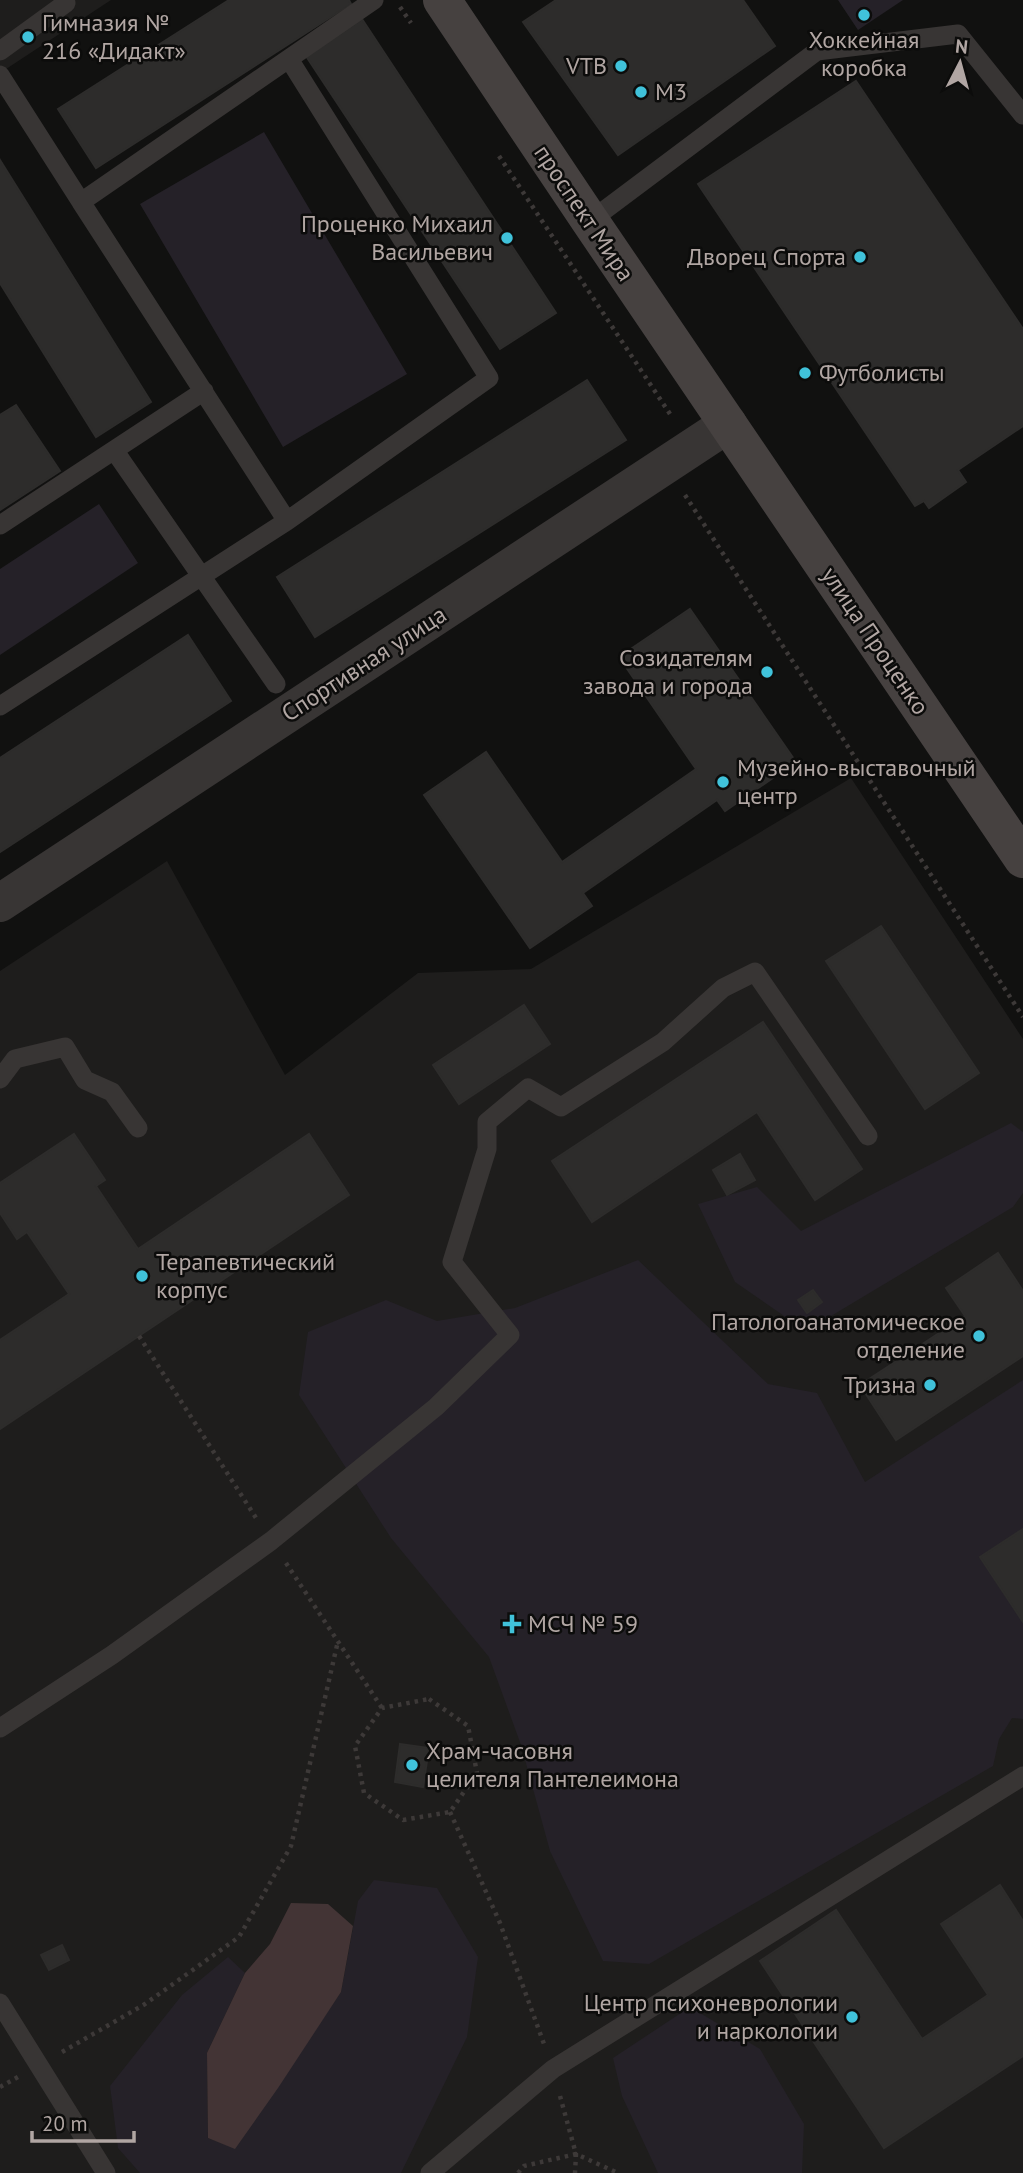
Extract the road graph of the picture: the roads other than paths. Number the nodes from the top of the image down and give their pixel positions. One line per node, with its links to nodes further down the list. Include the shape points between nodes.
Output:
1 (374, 0): 5 (lane)
2 (443, 0): 9 (main road, проспект Мира)
3 (66, 2): 4 (lane)
4 (0, 51)
5 (289, 59): 8 (lane); 13 (lane, via 489,378)
6 (0, 75): 8 (lane)
7 (1023, 115): 9 (lane, via 958,34 817,51)
8 (81, 202): 10 (lane)
9 (590, 222): 11 (main road, проспект Мира)
10 (204, 391): 12 (lane); 13 (lane)
11 (728, 424): 18 (main road, улица Проценко); 19 (street, Спортивная улица)
12 (114, 450): 14 (lane); 15 (lane)
13 (287, 521): 15 (lane)
14 (0, 525)
15 (202, 576): 16 (lane); 17 (lane)
16 (275, 684)
17 (0, 706)
18 (1023, 859)
19 (0, 903)
20 (0, 1079): 21 (lane, via 15,1059 65,1047 85,1080 112,1092)
21 (138, 1128)
22 (868, 1136): 23 (lane, via 755,972 723,988 663,1042 561,1107 528,1088 487,1122 487,1149 452,1262 510,1335 436,1406 271,1541)
23 (0, 1728)
24 (1023, 1776): 27 (lane, via 552,2069)
25 (0, 2003): 26 (lane)
26 (106, 2173)
27 (430, 2173)

